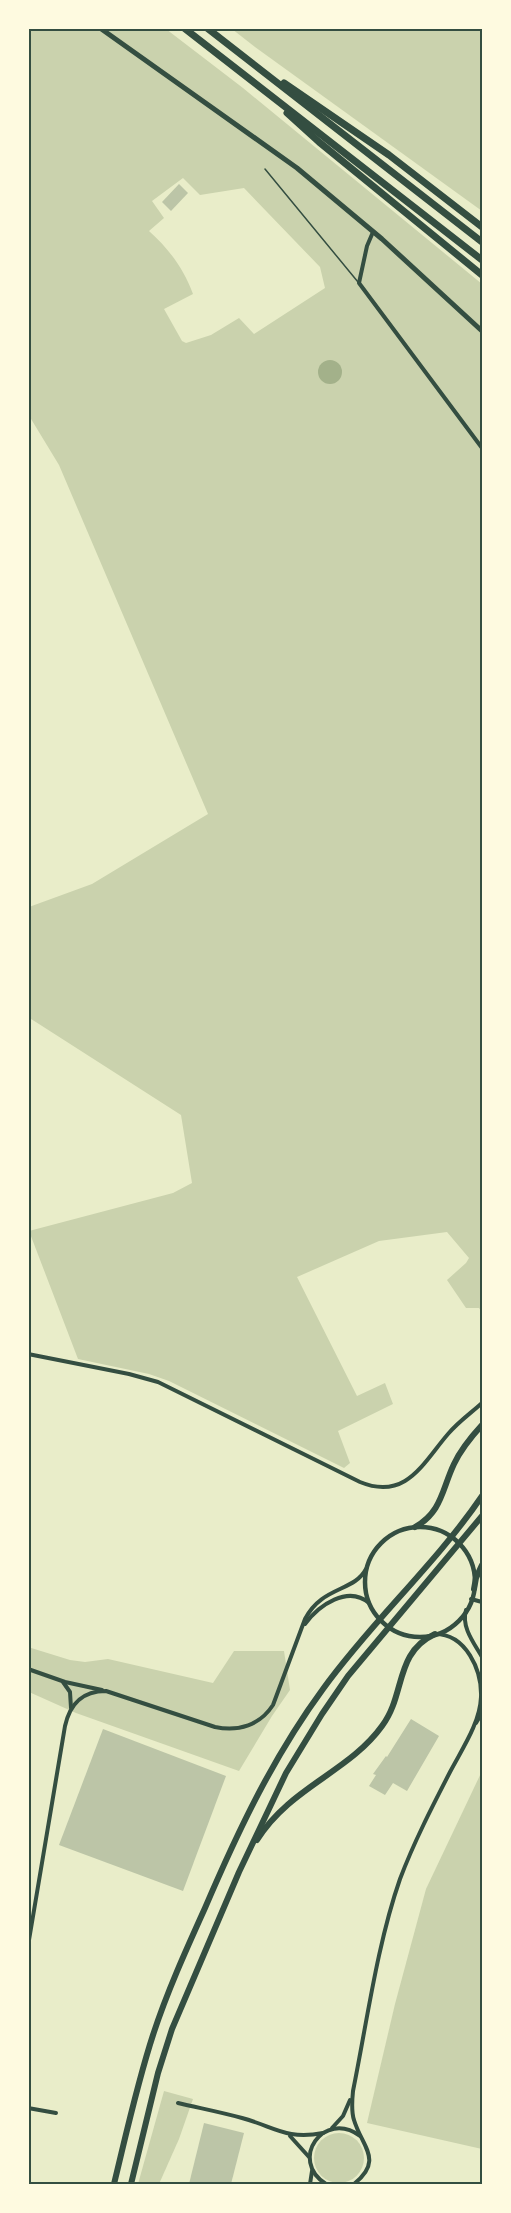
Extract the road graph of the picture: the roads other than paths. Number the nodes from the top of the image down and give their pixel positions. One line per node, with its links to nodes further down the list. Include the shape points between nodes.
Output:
1 (100, 28): 8 (main road, via 284,157)
2 (184, 28): 5 (highway)
3 (207, 28): 4 (highway)
4 (244, 57): 7 (highway, via 389,154); 9 (highway)
5 (247, 77): 10 (highway); 11 (highway, via 319,142)
6 (265, 169): 12 (lane)
7 (483, 227)
8 (374, 232): 12 (street); 13 (main road)
9 (483, 242)
10 (483, 260)
11 (483, 275)
12 (359, 283): 14 (street)
13 (483, 331)
14 (483, 448)
15 (28, 1354): 16 (street, via 152,1380 360,1482 380,1486 407,1481 451,1431)
16 (483, 1403)
17 (483, 1425): 20 (highway, via 458,1456 435,1511)
18 (483, 1496): 49 (highway, via 324,1687 263,1783 153,2033)
19 (483, 1516): 37 (highway, via 348,1676 309,1734)
20 (415, 1527): 22 (street, via 384,1540); 23 (street, via 438,1530 458,1542 472,1566)
21 (483, 1565): 23 (highway)
22 (366, 1569): 26 (street); 28 (street, via 356,1581 319,1600 308,1612)
23 (474, 1588): 24 (street)
24 (471, 1599): 25 (street); 27 (street)
25 (483, 1602)
26 (369, 1603): 28 (street, via 356,1595 335,1599 316,1611); 29 (street, via 378,1617 396,1631 418,1636)
27 (466, 1610): 29 (street, via 455,1623); 30 (street, via 464,1621)
28 (301, 1629): 33 (street, via 273,1704 264,1716 249,1725 215,1727)
29 (435, 1634): 36 (street, via 457,1642 478,1671 481,1698); 37 (highway, via 422,1641 409,1656 392,1710 377,1733 275,1815)
30 (483, 1657)
31 (28, 1669): 32 (street)
32 (62, 1681): 33 (street); 34 (street, via 70,1692)
33 (106, 1691): 34 (street, via 83,1696)
34 (70, 1711): 38 (street)
35 (483, 1713): 36 (street)
36 (472, 1729): 39 (street, via 421,1830 397,1888)
37 (238, 1872): 50 (highway, via 167,2045)
38 (28, 1946)
39 (353, 2091): 43 (street, via 345,2112); 46 (street, via 353,2117)
40 (178, 2103): 45 (street)
41 (28, 2108): 42 (street)
42 (56, 2113)
43 (332, 2129): 44 (street); 46 (street, via 350,2130)
44 (323, 2133): 45 (street); 47 (street, via 313,2144)
45 (289, 2135): 47 (street)
46 (362, 2138): 53 (street, via 369,2153 369,2165)
47 (309, 2158): 48 (street)
48 (312, 2170): 51 (street); 52 (street)
49 (114, 2184)
50 (131, 2184)
51 (310, 2184)
52 (326, 2184)
53 (354, 2184)

